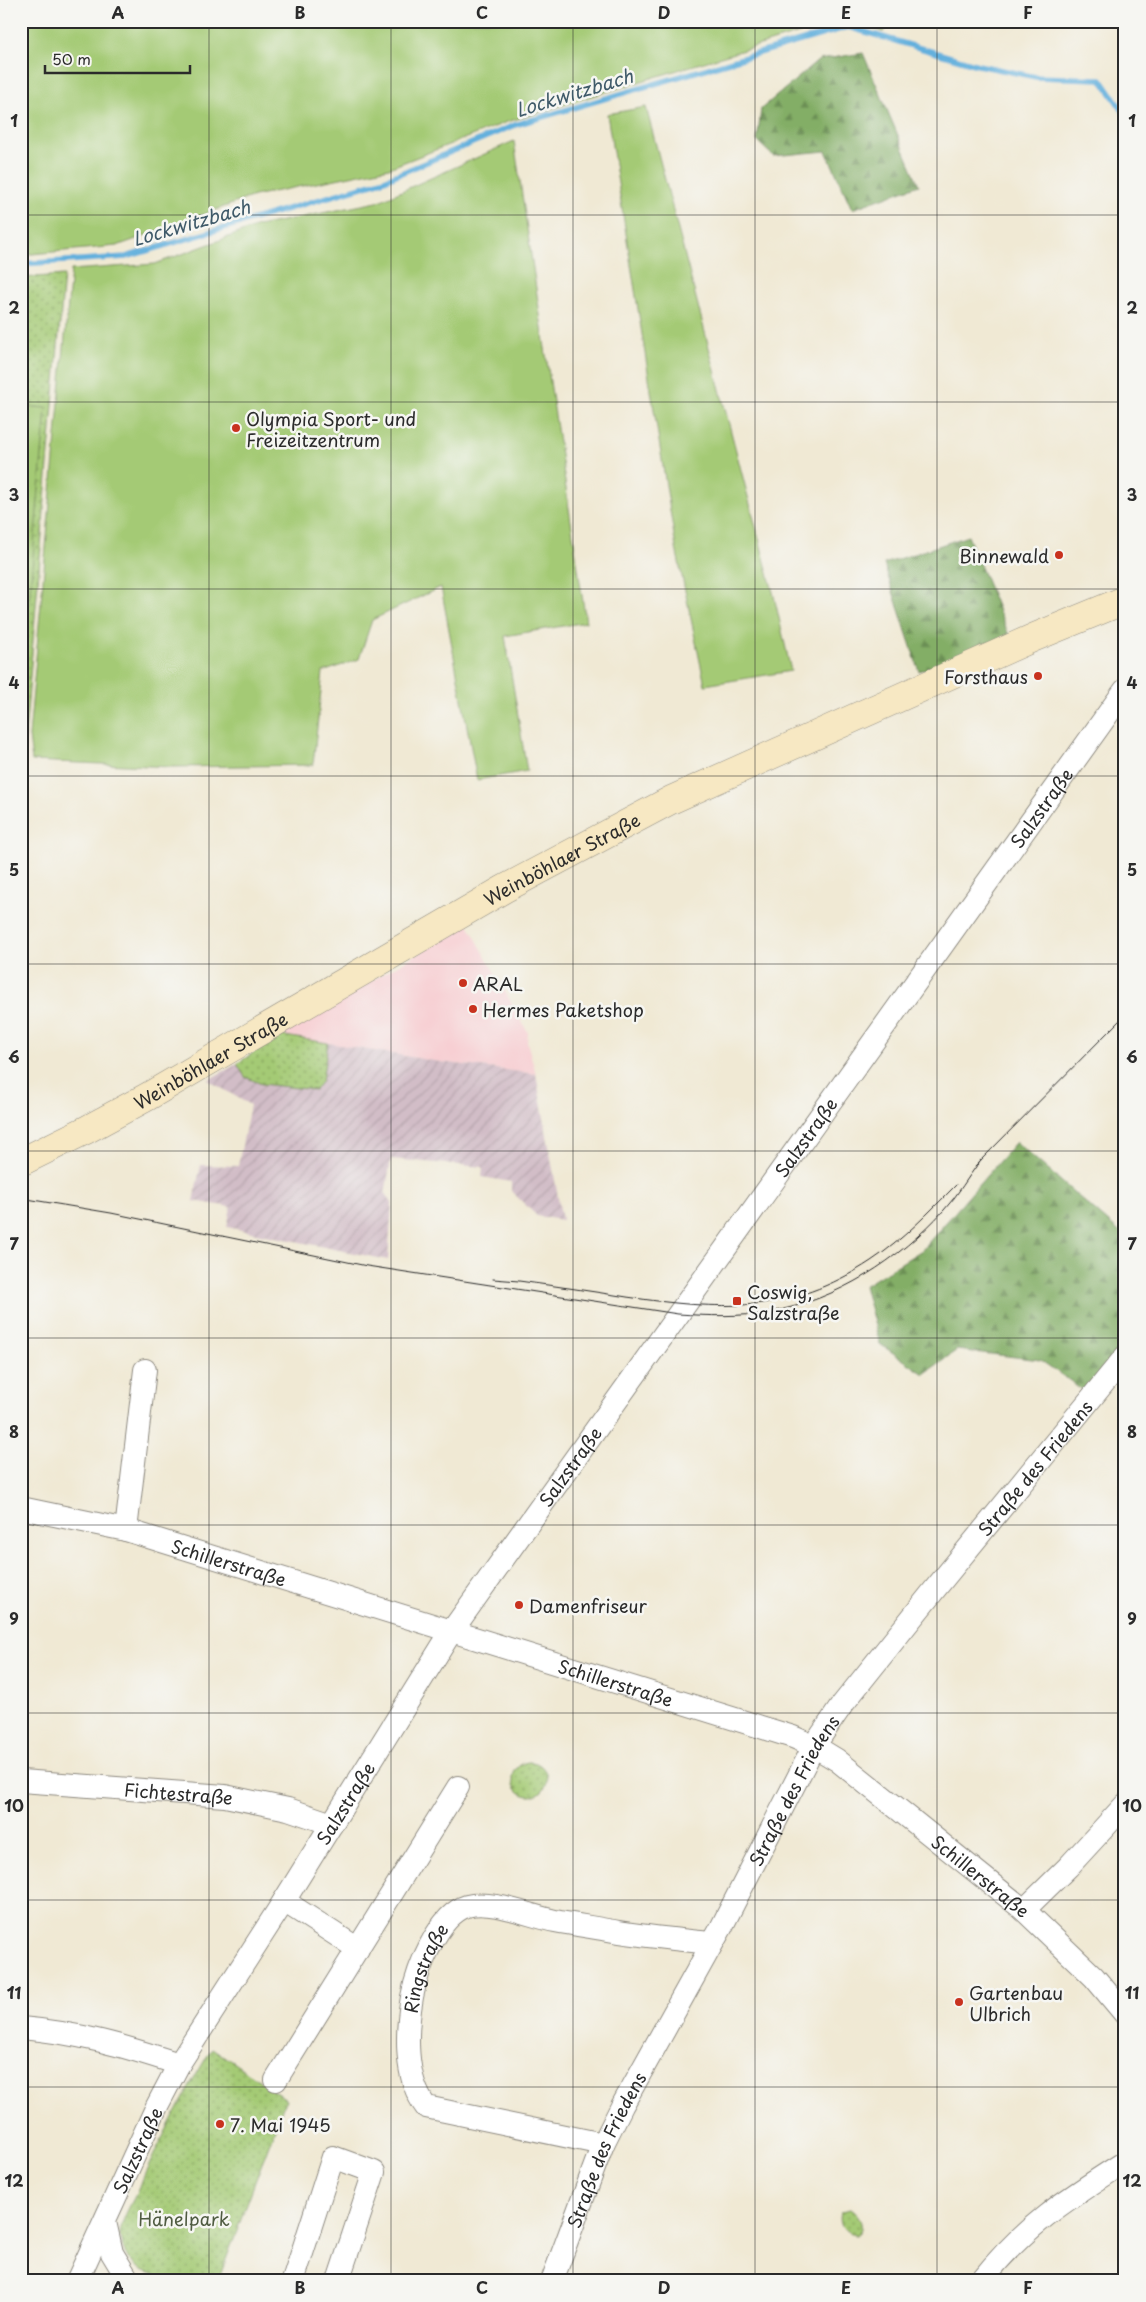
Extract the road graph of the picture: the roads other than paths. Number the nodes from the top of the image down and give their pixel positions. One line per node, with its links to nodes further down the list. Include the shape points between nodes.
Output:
1 (1125, 600): 3 (main road, Weinböhlaer Straße, via 671,800 504,889 147,1097)
2 (1125, 690): 8 (street, Salzstraße)
3 (21, 1162)
4 (1125, 1357): 9 (street, Straße des Friedens, via 935,1589)
5 (145, 1370): 7 (street)
6 (21, 1508): 7 (street, Schillerstraße)
7 (126, 1530): 8 (street, Schillerstraße)
8 (451, 1632): 9 (street, Schillerstraße); 13 (street, Salzstraße)
9 (814, 1746): 15 (street, Schillerstraße, via 837,1760); 16 (street, Straße des Friedens)
10 (21, 1781): 13 (street, Fichtestraße, via 225,1796 288,1809)
11 (458, 1786): 17 (street)
12 (1125, 1805): 15 (street, via 1068,1868)
13 (332, 1824): 14 (street, Salzstraße)
14 (284, 1901): 17 (street); 20 (street, Salzstraße)
15 (1024, 1910): 18 (street, Schillerstraße, via 1094,1977)
16 (712, 1944): 22 (street, Straße des Friedens); 22 (street, Ringstraße, via 621,1933 484,1904 466,1906 452,1914 436,1936 416,1978 409,2020 414,2084 426,2107)
17 (358, 1949): 21 (street)
18 (1125, 2014)
19 (21, 2028): 20 (street, via 61,2031 105,2040)
20 (179, 2064): 24 (street, Salzstraße)
21 (276, 2080)
22 (603, 2144): 29 (street, Straße des Friedens)
23 (1125, 2162): 30 (street, via 1058,2205 1029,2228)
24 (105, 2222): 25 (street, Salzstraße); 26 (street, via 112,2253)
25 (77, 2281)
26 (128, 2281)
27 (293, 2281): 28 (street, via 334,2157 374,2172)
28 (338, 2281)
29 (552, 2281)
30 (981, 2281)

